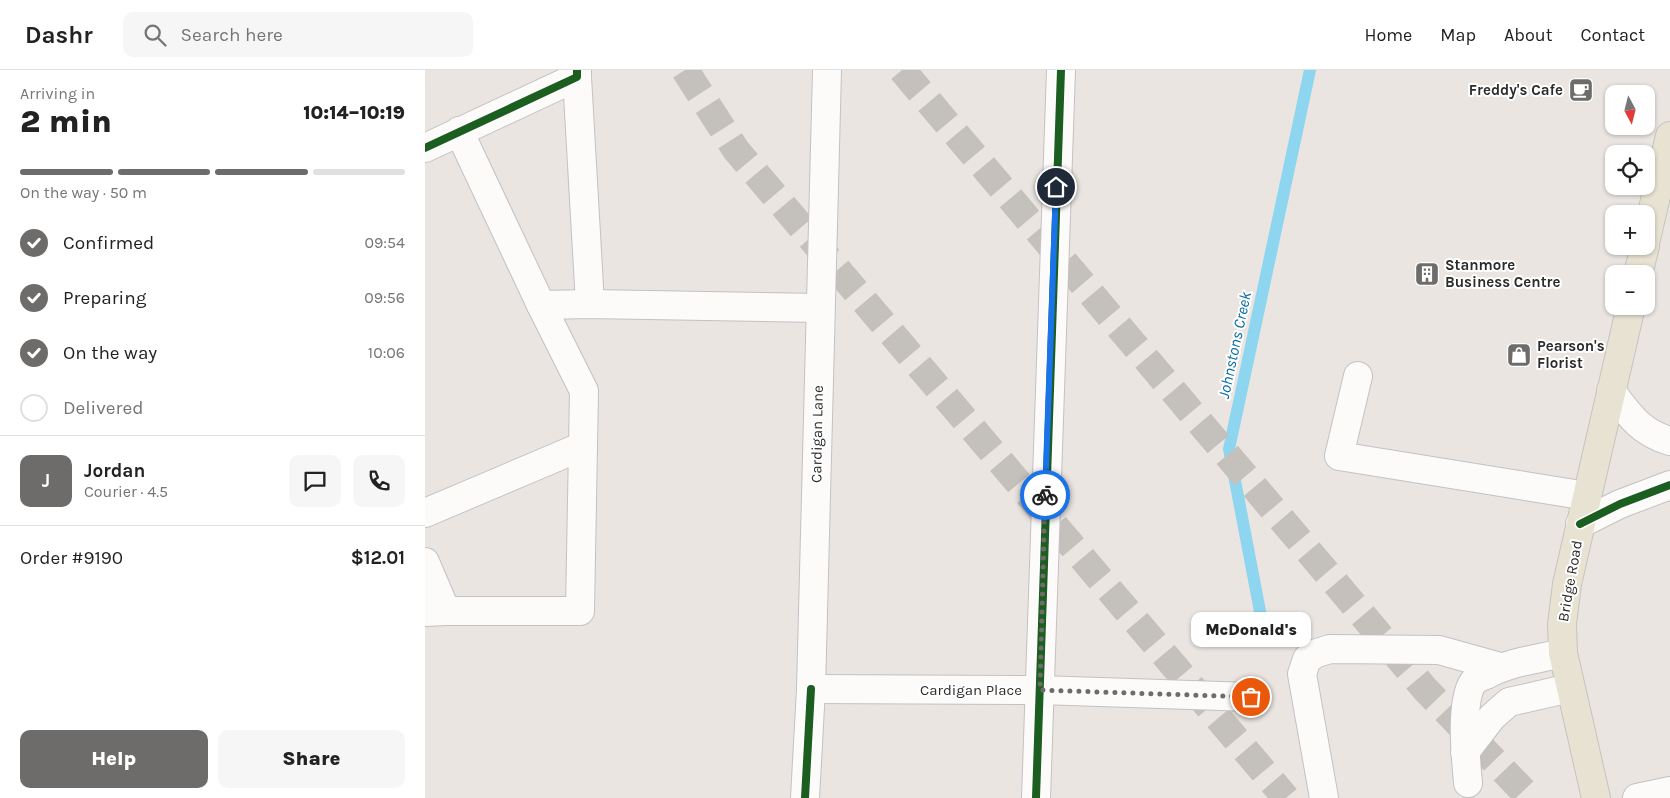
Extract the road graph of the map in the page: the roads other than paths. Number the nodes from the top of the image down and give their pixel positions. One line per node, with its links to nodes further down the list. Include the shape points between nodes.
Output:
1 (827, 70): 10 (street, Cardigan Lane)
2 (1061, 70): 26 (street)
3 (577, 73): 4 (street); 8 (street)
4 (459, 131): 6 (street); 9 (street)
5 (1669, 142): 7 (main road)
6 (425, 148)
7 (1654, 205)
8 (590, 304): 9 (street); 10 (street)
9 (541, 305): 15 (street, via 584,391)
10 (820, 308): 25 (street, Cardigan Lane)
11 (1629, 315): 13 (main road, Bridge Road)
12 (1358, 376): 17 (street, via 1339,456)
13 (1611, 391): 14 (street, via 1632,419 1655,436); 17 (main road, Bridge Road)
14 (1670, 441)
15 (583, 446): 18 (street); 21 (street, via 580,611)
16 (1670, 484): 19 (street)
17 (1587, 496): 19 (main road, Bridge Road)
18 (425, 513)
19 (1580, 524): 22 (main road, Bridge Road, via 1567,584 1562,624)
20 (425, 562): 21 (street)
21 (435, 612)
22 (1563, 654): 23 (street); 24 (main road, Bridge Road)
23 (1500, 667): 28 (street, via 1475,680 1468,697); 33 (street, via 1439,650 1330,649 1307,659 1302,674)
24 (1570, 688): 28 (street, via 1509,702 1492,717); 34 (main road, Bridge Road)
25 (811, 689): 26 (street, Cardigan Place); 31 (street, Cardigan Lane)
26 (1040, 690): 27 (street, Cardigan Place); 32 (street)
27 (1251, 697)
28 (1465, 752): 29 (street)
29 (1467, 783)
30 (1670, 790): 35 (street)
31 (805, 798)
32 (1036, 798)
33 (1324, 798)
34 (1596, 798)
35 (1637, 798)

